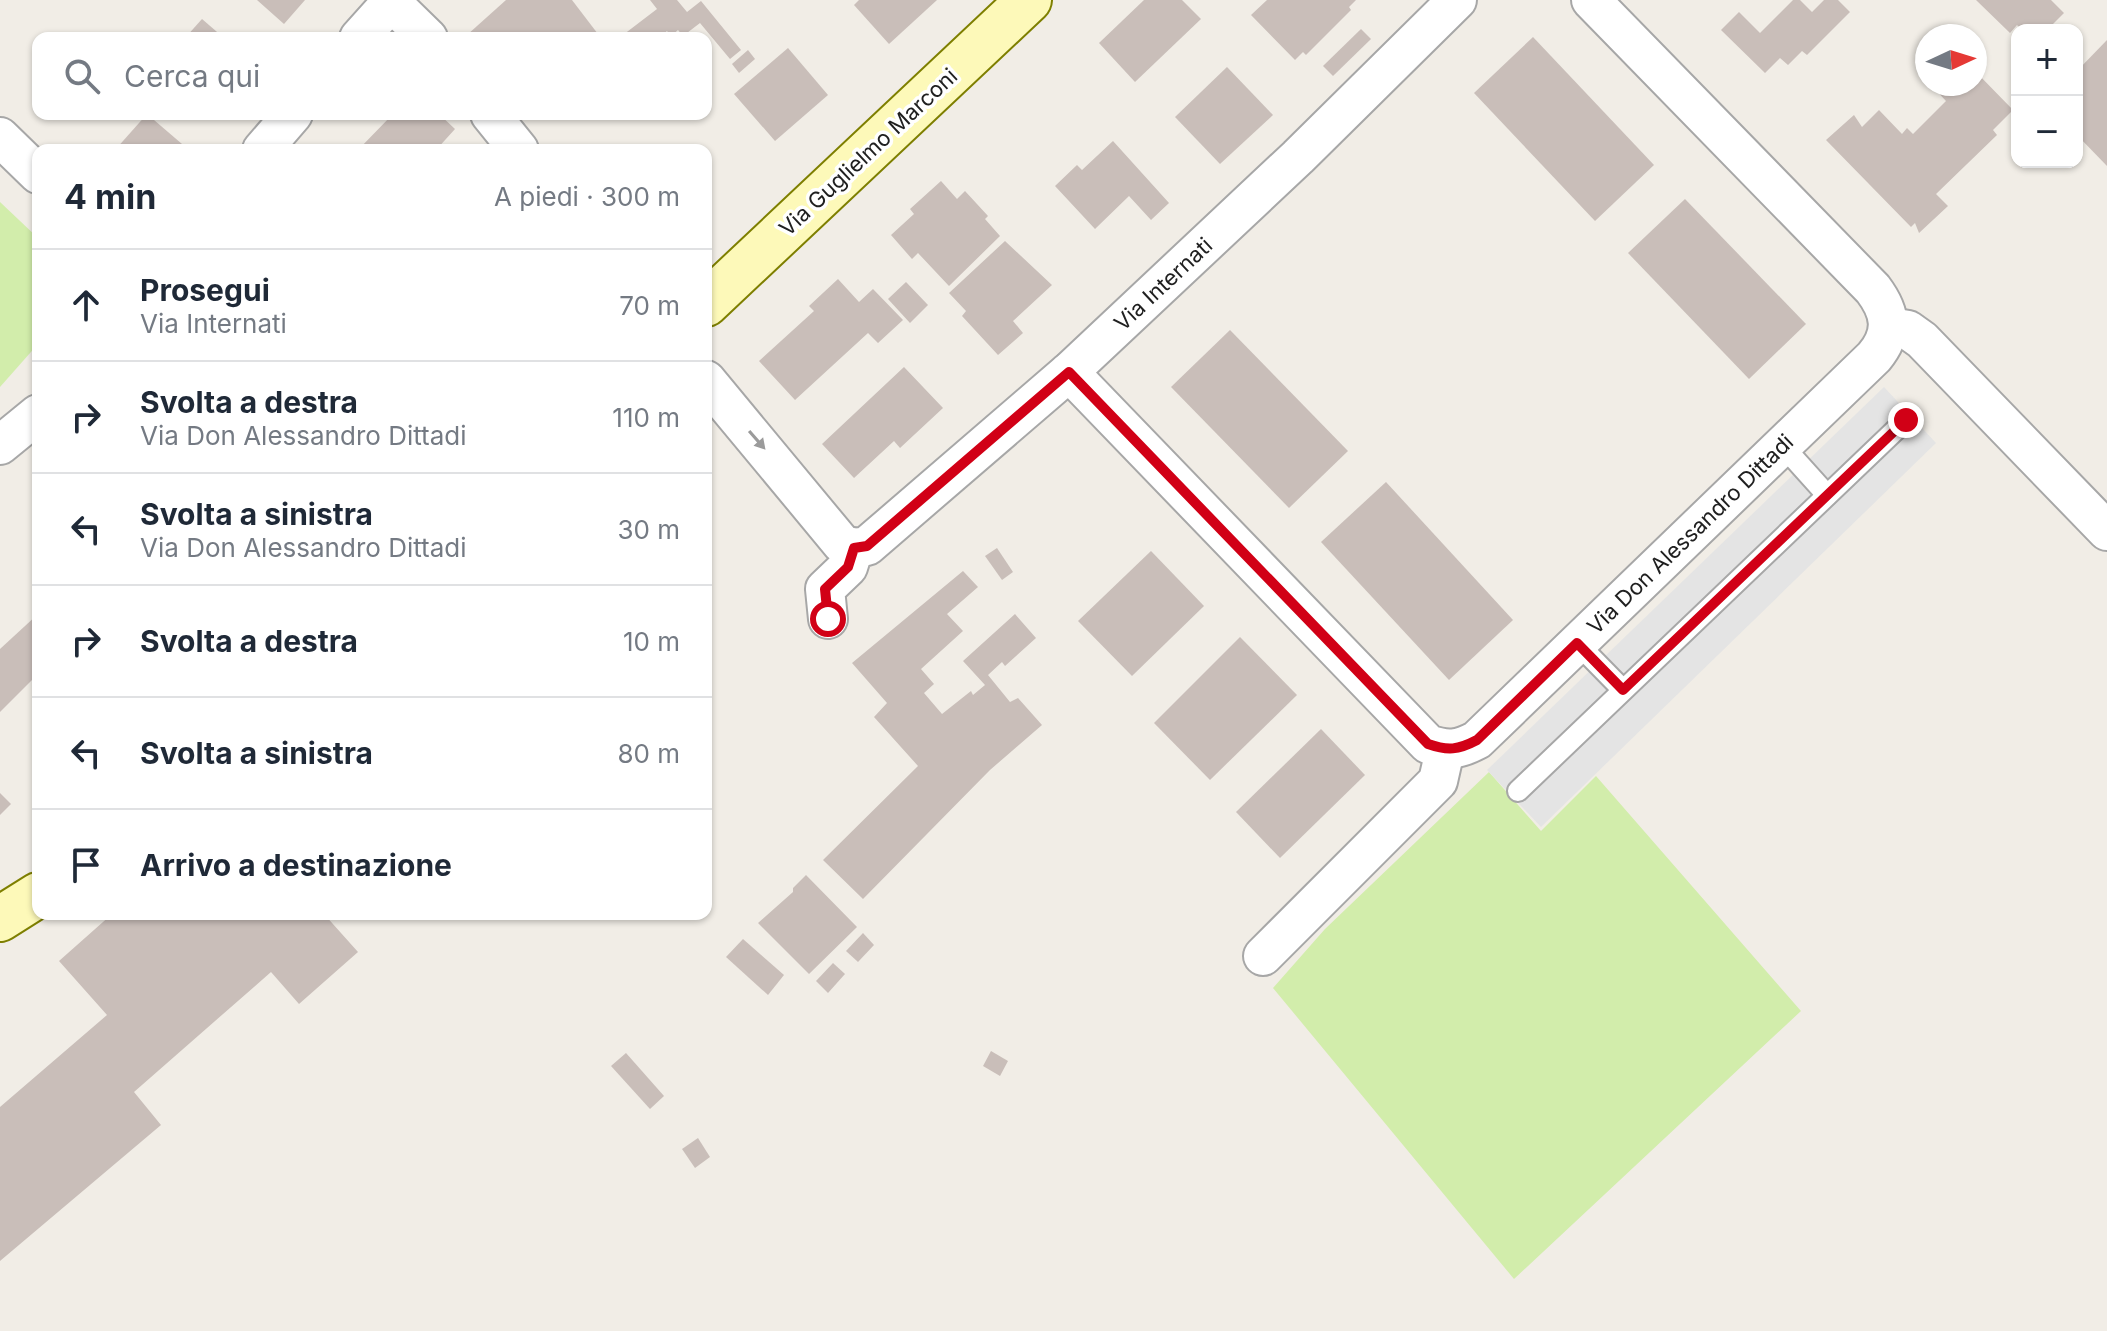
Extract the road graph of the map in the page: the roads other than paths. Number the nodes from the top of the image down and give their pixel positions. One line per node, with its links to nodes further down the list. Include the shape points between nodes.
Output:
1 (1029, 0): 13 (main road, Via Guglielmo Marconi)
2 (1457, 0): 15 (street, Via Internati)
3 (1591, 0): 14 (street, via 1873,289 1886,306)
4 (392, 1): 5 (street); 6 (street)
5 (364, 32)
6 (422, 32)
7 (288, 120): 10 (street)
8 (495, 120): 11 (street)
9 (0, 137): 12 (street)
10 (267, 144)
11 (514, 144)
12 (32, 168)
13 (712, 298)
14 (1890, 327): 20 (street, Via Don Alessandro Dittadi, via 1874,357); 22 (street, via 1922,340)
15 (1069, 372): 23 (street, Via Internati, via 867,546); 27 (street, via 1428,744)
16 (712, 387): 23 (street, one-way to 23, via 842,544)
17 (32, 419): 19 (street)
18 (1906, 420): 21 (lane)
19 (0, 445)
20 (1782, 445): 21 (lane); 25 (street, Via Don Alessandro Dittadi)
21 (1827, 495): 26 (lane)
22 (2107, 531)
23 (854, 548): 24 (street, Via Internati, via 848,567 825,589)
24 (828, 619)
25 (1577, 643): 26 (lane); 27 (street, Via Don Alessandro Dittadi, via 1477,740)
26 (1623, 690): 28 (lane)
27 (1445, 750): 31 (street, via 1438,781)
28 (1518, 791)
29 (32, 899): 30 (main road)
30 (0, 919)
31 (1263, 956)

